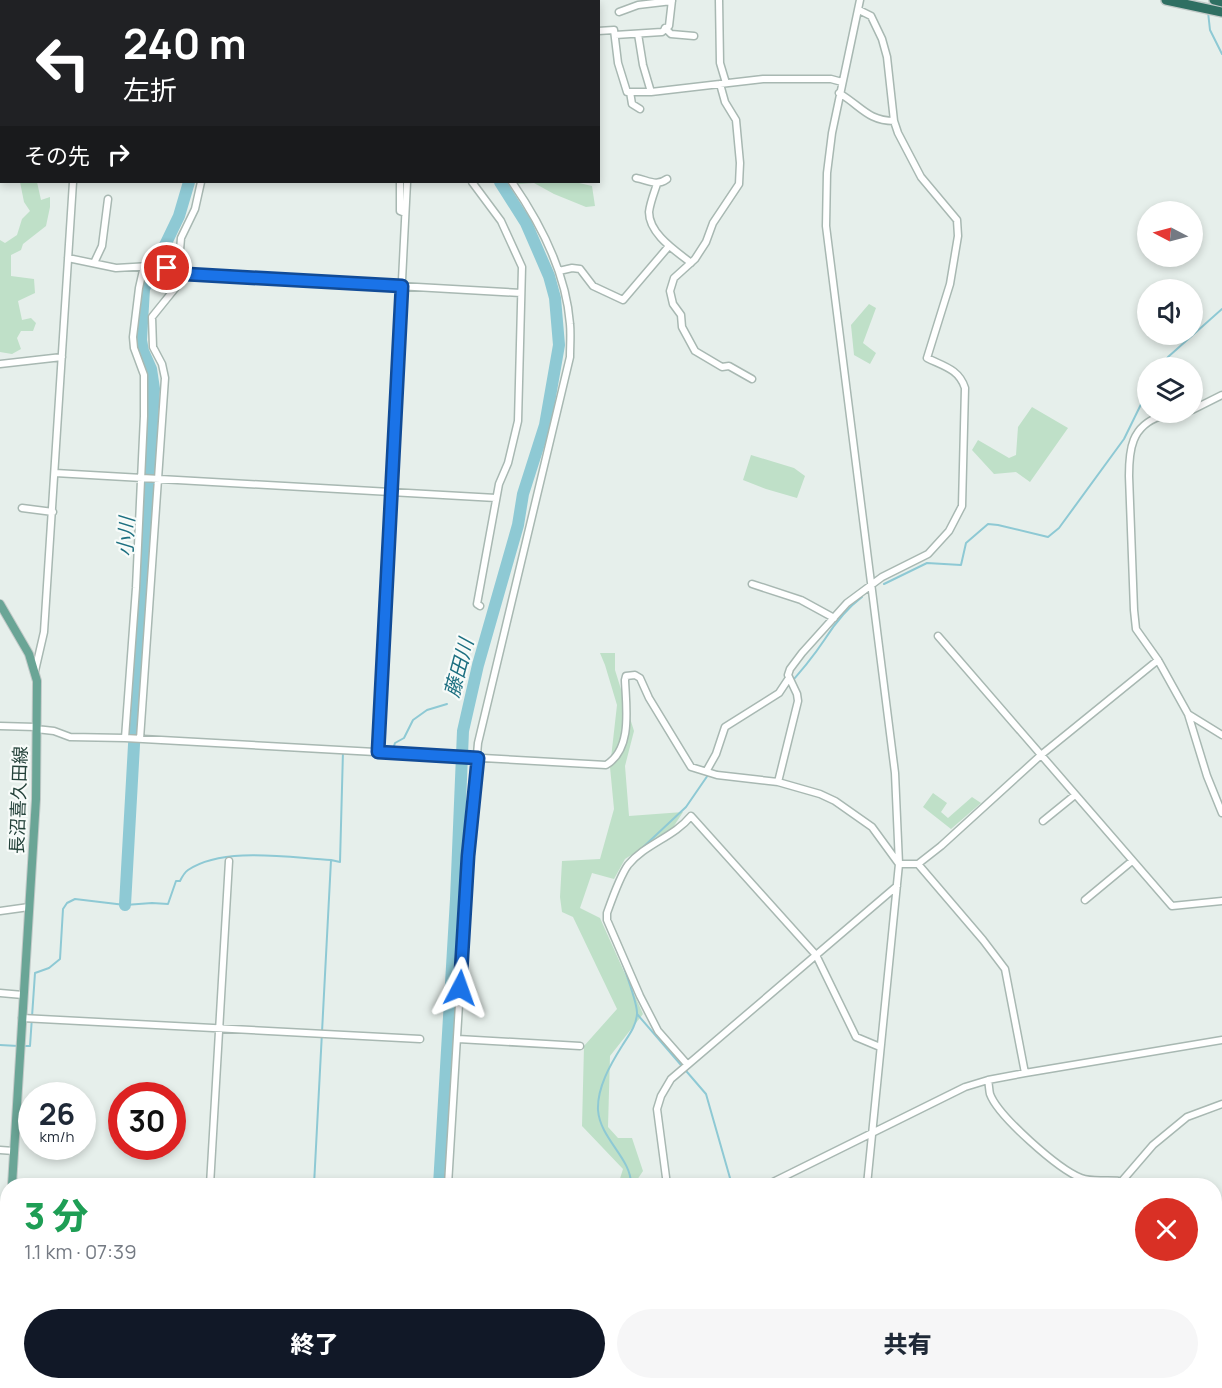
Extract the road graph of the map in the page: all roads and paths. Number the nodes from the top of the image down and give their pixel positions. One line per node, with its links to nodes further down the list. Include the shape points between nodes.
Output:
1 (719, 0): 16 (street)
2 (860, 0): 7 (street)
3 (1166, 0): 9 (highway)
4 (1214, 0): 6 (highway)
5 (672, 1): 8 (street); 10 (street, via 669,26)
6 (1222, 2)
7 (858, 10): 15 (street); 21 (street, via 871,16 882,39)
8 (619, 12)
9 (1222, 12)
10 (665, 28): 12 (street, via 662,32); 14 (street, via 671,34)
11 (600, 31): 13 (street, via 614,30)
12 (638, 34): 13 (street); 18 (street)
13 (615, 35): 17 (street, via 618,63)
14 (694, 36)
15 (842, 82): 16 (street, via 763,79); 19 (street)
16 (723, 84): 18 (street); 35 (street, via 725,102 736,120 739,184)
17 (630, 92): 18 (street); 20 (street, via 632,104)
18 (651, 92)
19 (839, 93): 21 (street, via 871,117); 56 (street, via 827,173 826,226)
20 (640, 109)
21 (894, 121): 56 (street, via 921,177 957,220 950,284 927,358 962,378 965,388 963,496 959,515 936,547)
22 (636, 178): 30 (street)
23 (667, 179): 30 (street)
24 (73, 183): 34 (street)
25 (201, 183): 38 (street, via 195,209 181,238)
26 (400, 183): 32 (street, via 400,211)
27 (407, 183): 32 (street)
28 (473, 183): 41 (street, via 501,221 522,267)
29 (513, 183): 39 (street, via 543,230)
30 (657, 184): 33 (street, via 650,203 650,219)
31 (108, 199): 36 (street, via 104,238)
32 (405, 213): 40 (street)
33 (669, 246): 35 (street); 39 (street, via 623,300 593,286 580,269)
34 (68, 258): 36 (street); 42 (street)
35 (691, 262): 44 (street, via 674,278 670,291 688,339 695,351)
36 (94, 263): 37 (street, via 116,268)
37 (147, 266): 38 (street); 49 (street, via 139,288 133,337 144,375)
38 (179, 272): 40 (street); 50 (street, via 177,286 152,317 153,347 165,378)
39 (559, 272): 72 (street, via 570,324 570,357 488,694)
40 (402, 286): 41 (street); 51 (street)
41 (521, 293): 52 (street, via 518,422)
42 (62, 357): 43 (street); 48 (street)
43 (0, 364)
44 (752, 379)
45 (1222, 394): 46 (street)
46 (1203, 404)
47 (1149, 423): 61 (street, via 1138,432 1128,455 1136,629)
48 (55, 475): 49 (street); 54 (street)
49 (142, 478): 50 (street); 68 (street)
50 (159, 479): 51 (street); 69 (street)
51 (391, 492): 52 (street); 70 (street)
52 (496, 498): 58 (street, via 477,604)
53 (22, 508): 54 (street)
54 (53, 512): 62 (street, via 44,632)
55 (752, 584): 59 (street, via 801,600)
56 (871, 585): 59 (street); 80 (street, via 895,773)
57 (0, 605): 62 (main road, 長沼喜久田線)
58 (480, 606)
59 (834, 618): 63 (street, via 802,653)
60 (938, 636): 71 (street)
61 (1158, 660): 64 (street); 71 (street)
62 (35, 670): 66 (main road, 長沼喜久田線)
63 (789, 678): 73 (street, via 778,693 725,727); 74 (street, via 798,701)
64 (1188, 714): 67 (street); 76 (street)
65 (0, 726): 66 (street)
66 (36, 728): 68 (street, via 70,737); 85 (main road, 長沼喜久田線)
67 (1222, 735)
68 (125, 738): 69 (street)
69 (140, 739): 70 (street)
70 (378, 752): 72 (street)
71 (1041, 755): 75 (street); 81 (street)
72 (478, 758): 73 (street, via 606,765 617,753 628,725 625,680 633,675 640,678 688,764); 93 (street, via 468,856)
73 (707, 770): 74 (street)
74 (778, 782): 80 (street, via 835,801 872,828)
75 (1075, 795): 77 (street); 79 (street)
76 (1222, 813)
77 (1043, 821)
78 (229, 861): 91 (street)
79 (1132, 861): 83 (street); 84 (street, via 1172,906)
80 (899, 864): 81 (street); 82 (street)
81 (918, 864): 98 (street, via 1005,969)
82 (897, 886): 87 (street); 96 (street)
83 (1085, 900)
84 (1222, 901)
85 (29, 907): 86 (street); 89 (main road, 長沼喜久田線)
86 (0, 912)
87 (816, 955): 96 (street, via 856,1037); 97 (street); 97 (street, via 691,816 642,853 627,866 608,900 607,920 658,1031)
88 (0, 993): 89 (street)
89 (23, 995): 90 (main road, 長沼喜久田線)
90 (22, 1018): 91 (street); 103 (main road, 長沼喜久田線)
91 (219, 1027): 92 (street); 105 (street)
92 (420, 1039)
93 (458, 1039): 95 (street); 106 (street)
94 (1222, 1040): 98 (street)
95 (580, 1046)
96 (880, 1047): 101 (street)
97 (687, 1064): 107 (street, via 672,1079 657,1108)
98 (1025, 1073): 99 (street)
99 (988, 1080): 101 (street); 110 (street, via 991,1095 1025,1139)
100 (1222, 1104): 111 (street, via 1187,1117 1166,1133)
101 (871, 1133): 108 (street); 109 (street)
102 (0, 1150): 103 (street)
103 (14, 1151): 104 (main road, 長沼喜久田線)
104 (12, 1178)
105 (210, 1178)
106 (448, 1178)
107 (666, 1178)
108 (781, 1178)
109 (868, 1178)
110 (1081, 1178)
111 (1125, 1178)

